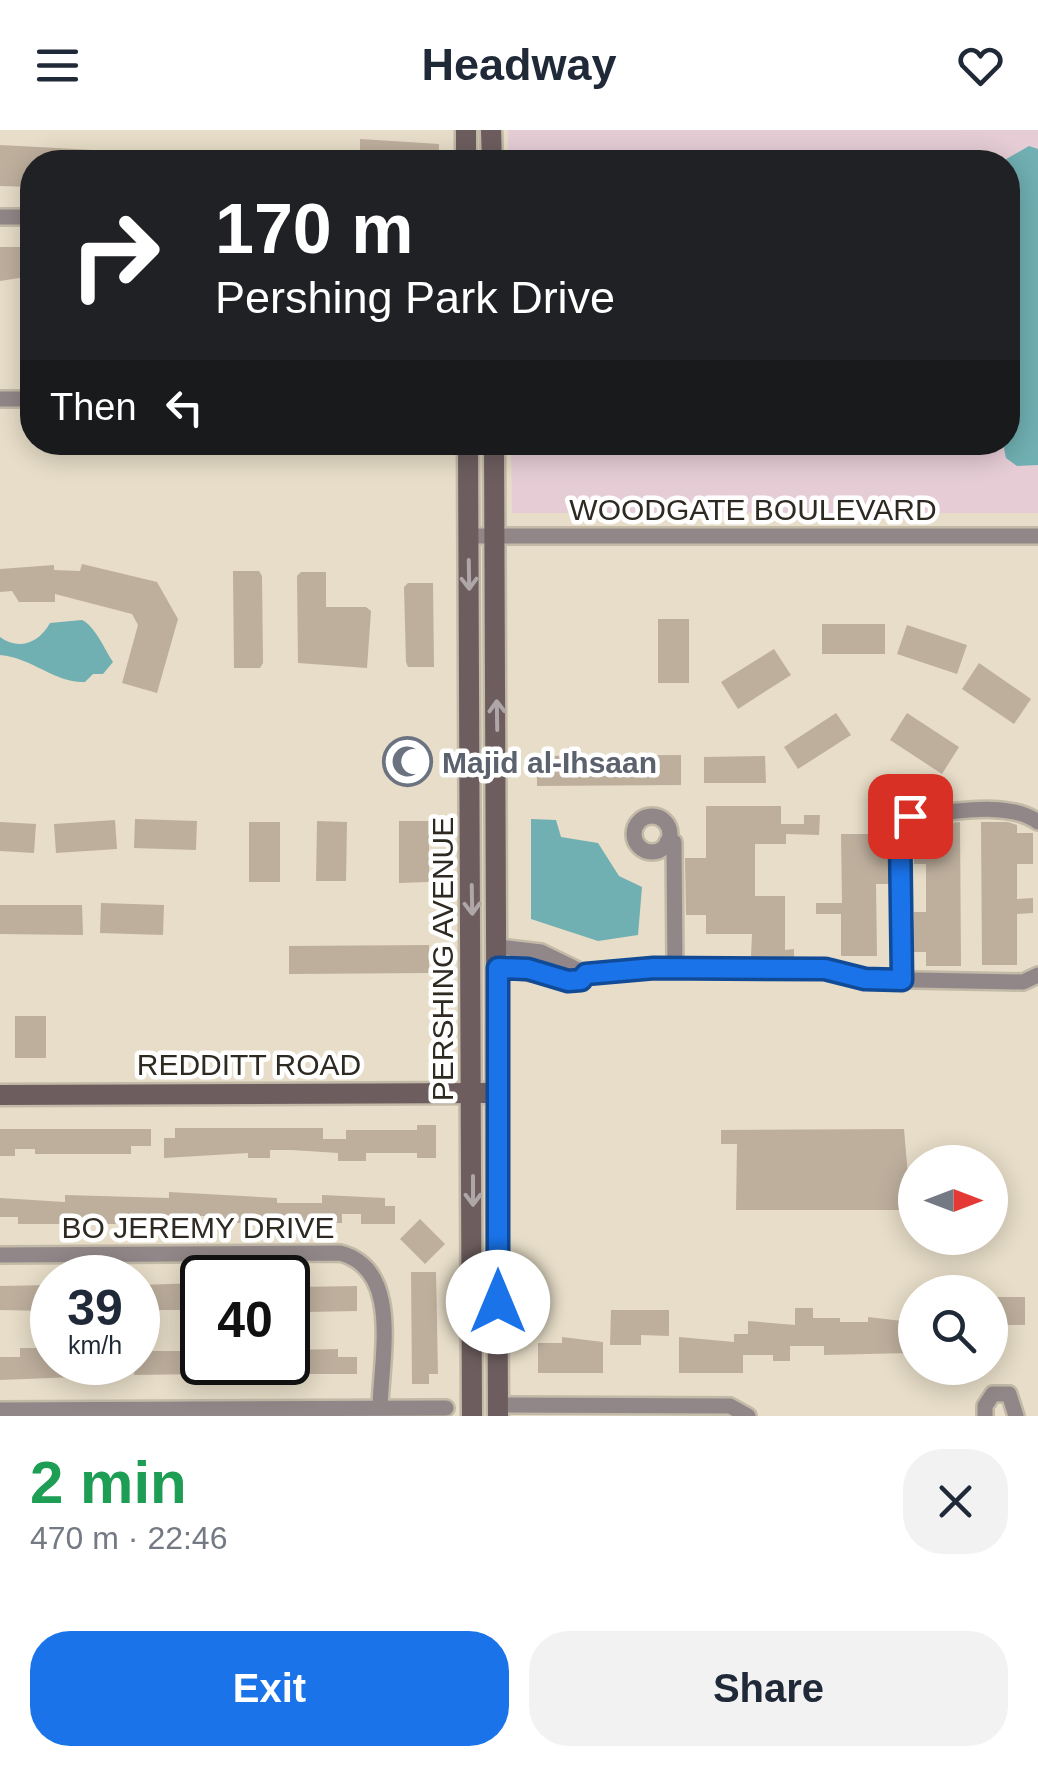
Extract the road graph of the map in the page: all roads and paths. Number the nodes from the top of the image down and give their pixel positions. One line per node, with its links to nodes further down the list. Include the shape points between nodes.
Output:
1 (468, 455): 3 (street, PERSHING AVENUE)
2 (494, 455): 4 (street, PERSHING AVENUE)
3 (468, 536): 4 (street, WOODGATE BOULEVARD); 15 (street, PERSHING AVENUE, one-way to 15)
4 (495, 536): 5 (street, WOODGATE BOULEVARD); 9 (street, PERSHING AVENUE, one-way to 4)
5 (1038, 536)
6 (1038, 822): 14 (street, via 996,811 910,816 903,823)
7 (668, 842): 10 (street, via 674,842)
8 (550, 955): 9 (street); 11 (street); 12 (street)
9 (499, 958): 11 (street); 16 (street, PERSHING AVENUE)
10 (675, 968): 12 (street); 14 (street, via 825,969)
11 (544, 973): 12 (street, via 568,981)
12 (586, 974)
13 (1038, 975): 14 (street, via 1023,982)
14 (902, 980)
15 (473, 1093): 16 (street, REDDITT ROAD); 17 (street, REDDITT ROAD); 24 (street, PERSHING AVENUE, one-way to 24)
16 (498, 1093): 23 (street, PERSHING AVENUE)
17 (0, 1095)
18 (0, 1254): 20 (street, BO JEREMY DRIVE, via 359,1258 375,1274 381,1293)
19 (654, 1404): 23 (street); 25 (street); 26 (street, via 730,1406)
20 (380, 1408): 21 (street); 22 (street)
21 (446, 1408)
22 (0, 1410)
23 (498, 1410)
24 (472, 1416)
25 (681, 1416)
26 (748, 1416)
27 (985, 1416): 28 (street, via 993,1394 1009,1394)
28 (1016, 1416)

